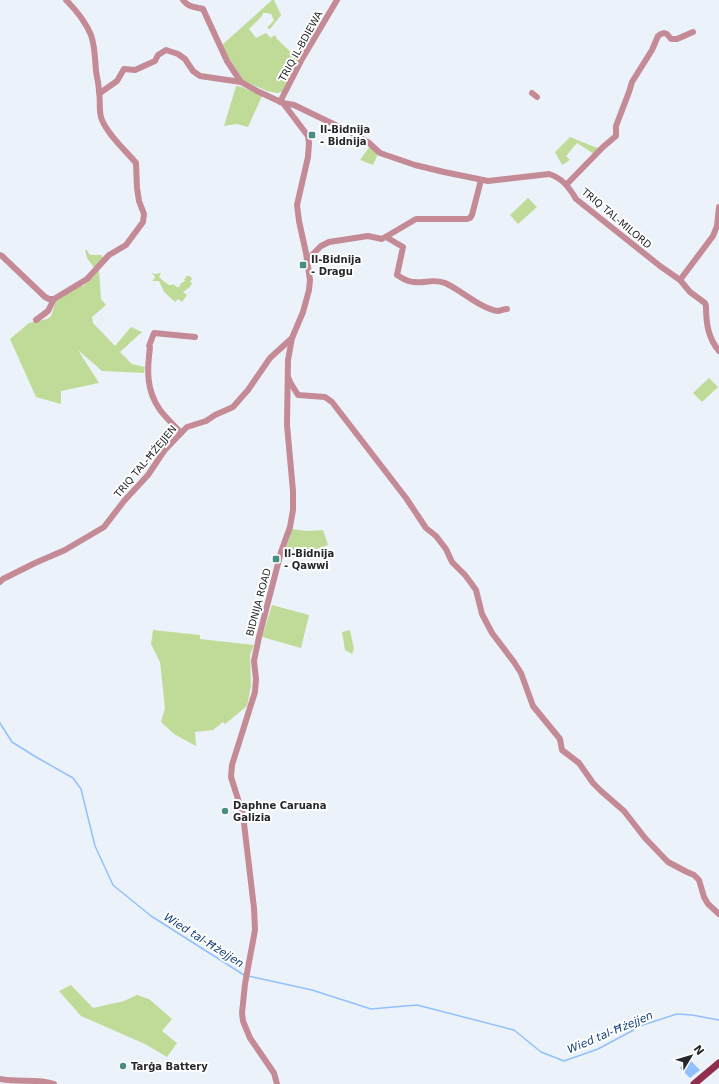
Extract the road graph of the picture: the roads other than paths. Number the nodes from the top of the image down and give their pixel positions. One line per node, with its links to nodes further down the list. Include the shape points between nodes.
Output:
1 (66, 0): 6 (street, via 91,34)
2 (183, 0): 5 (street, via 186,4 203,9 227,61)
3 (337, 0): 7 (street, TRIQ IL-BDIEWA, via 302,59)
4 (693, 32): 9 (street, via 677,39 671,39 664,33 658,36 632,82 616,126 616,136)
5 (241, 82): 6 (street, via 200,76 185,59 166,50 158,55 155,61 135,70 124,69 117,81); 7 (street, TRIQ TAL-MILORD)
6 (100, 94): 15 (street, via 100,115 104,125 136,163 143,222 126,245 109,255 86,279)
7 (282, 103): 8 (street, TRIQ TAL-MILORD, via 294,105 350,132 368,142 380,153 415,165); 13 (street, BIDNIJA ROAD, via 308,136 308,157 297,205)
8 (481, 180): 9 (street, TRIQ TAL-MILORD, via 550,174); 11 (street, via 470,218 416,219)
9 (567, 184): 14 (street, TRIQ TAL-MILORD, via 576,198)
10 (719, 206): 14 (street, via 713,236)
11 (386, 237): 13 (street, via 382,239 368,236 329,242); 16 (street, via 403,247 397,275 414,283 443,282 482,305 498,311)
12 (0, 255): 15 (street, via 45,297)
13 (307, 260): 19 (street, BIDNIJA ROAD, via 309,290)
14 (680, 280): 20 (street, TRIQ TAL-MILORD, via 705,304 707,327)
15 (54, 299): 17 (street, via 48,311)
16 (507, 309)
17 (36, 320)
18 (195, 337): 22 (street, via 154,333 149,346 148,378 152,394 161,411)
19 (292, 338): 21 (street, BIDNIJA ROAD); 22 (street, TRIQ TAL-ĦŻEJJEN, via 270,358 233,407 206,421 187,427)
20 (719, 351)
21 (288, 375): 24 (street, via 298,395 325,397 332,402 426,528 446,548 452,562 476,590 482,614 492,633 521,673 533,706 560,739 562,750 579,763 593,783 624,811 668,862 699,880 708,904); 29 (street, BIDNIJA ROAD, via 287,425 293,491 290,527 259,637 254,661 255,692 232,766 231,777 243,815 254,908 255,930 245,984 243,1021 250,1038 274,1073)
22 (181, 433): 23 (street, TRIQ TAL-ĦŻEJJEN, via 104,526 65,550)
23 (0, 582)
24 (719, 914)
25 (719, 1063): 30 (main road)
26 (719, 1068): 31 (main road)
27 (0, 1079): 28 (street)
28 (54, 1084)
29 (277, 1084)
30 (694, 1084)
31 (700, 1084)

